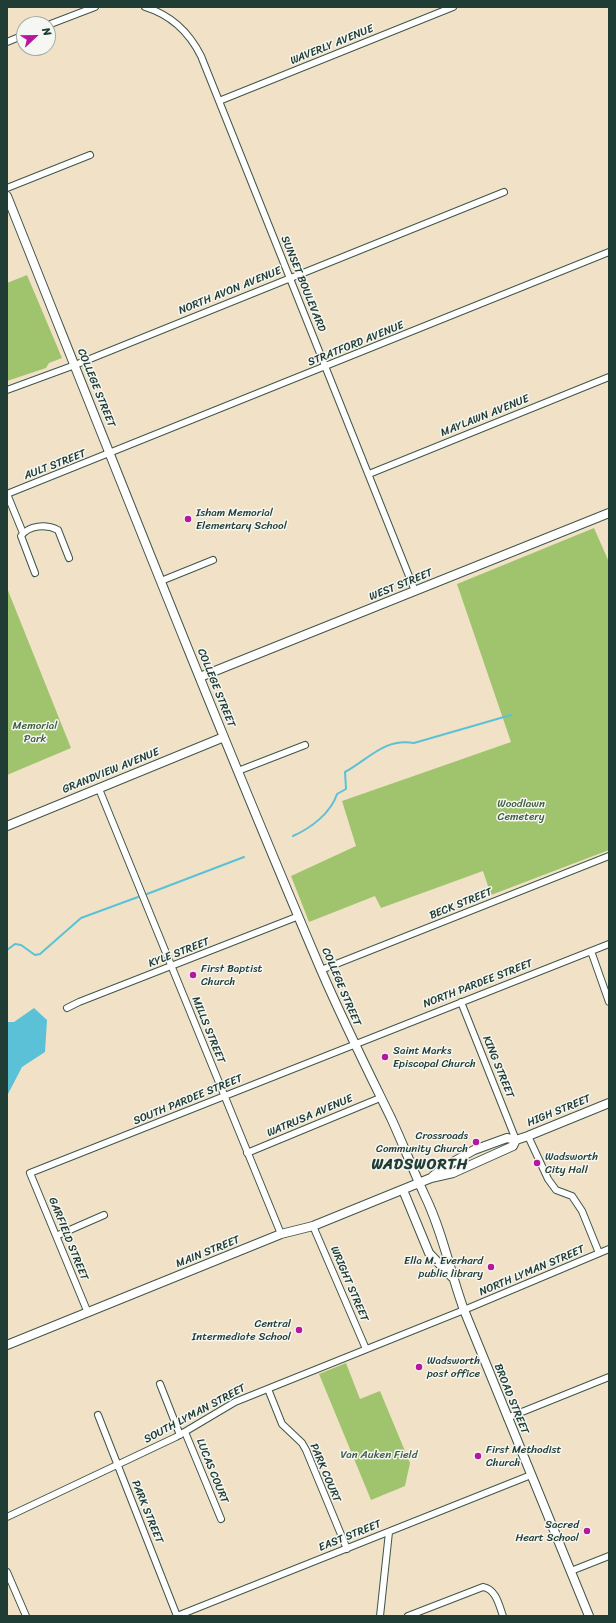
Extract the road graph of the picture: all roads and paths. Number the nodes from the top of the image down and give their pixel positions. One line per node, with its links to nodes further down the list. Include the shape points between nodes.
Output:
1 (95, 7): 4 (street)
2 (145, 7): 5 (street, SUNSET BOULEVARD, via 164,15 191,39 201,56)
3 (453, 7): 5 (street, WAVERLY AVENUE)
4 (56, 22)
5 (219, 101): 11 (street, SUNSET BOULEVARD)
6 (90, 155): 7 (street)
7 (7, 188)
8 (504, 192): 11 (street, NORTH AVON AVENUE)
9 (7, 196): 12 (main road, COLLEGE STREET)
10 (609, 252): 13 (street, STRATFORD AVENUE)
11 (290, 278): 12 (street, NORTH AVON AVENUE); 13 (street, SUNSET BOULEVARD)
12 (75, 364): 15 (street, NORTH AVON AVENUE); 16 (main road, COLLEGE STREET)
13 (326, 367): 16 (street, STRATFORD AVENUE); 17 (street, SUNSET BOULEVARD)
14 (609, 376): 17 (street, MAYLAWN AVENUE)
15 (7, 390)
16 (111, 454): 18 (street, AULT STREET); 24 (main road, COLLEGE STREET)
17 (369, 474): 25 (street, SUNSET BOULEVARD)
18 (7, 494): 20 (street)
19 (609, 513): 25 (main road, WEST STREET)
20 (23, 533): 21 (street, via 42,525 58,530); 23 (street, via 20,536)
21 (69, 558)
22 (213, 560): 24 (street)
23 (35, 573)
24 (161, 581): 26 (main road, COLLEGE STREET)
25 (415, 591): 26 (main road, WEST STREET)
26 (200, 677): 27 (main road, COLLEGE STREET)
27 (224, 737): 29 (main road, COLLEGE STREET); 30 (main road, GRANDVIEW AVENUE)
28 (305, 745): 29 (street)
29 (238, 771): 33 (main road, COLLEGE STREET)
30 (99, 788): 31 (main road, GRANDVIEW AVENUE); 36 (street, MILLS STREET)
31 (7, 826)
32 (609, 856): 37 (street, BECK STREET)
33 (299, 916): 36 (street, KYLE STREET); 37 (main road, COLLEGE STREET)
34 (609, 944): 35 (street, NORTH PARDEE STREET)
35 (591, 951): 38 (street, NORTH PARDEE STREET); 39 (street)
36 (171, 967): 40 (street, KYLE STREET); 42 (street, MILLS STREET)
37 (321, 970): 41 (main road, COLLEGE STREET)
38 (461, 1002): 41 (street, NORTH PARDEE STREET); 46 (street, KING STREET)
39 (609, 1002)
40 (67, 1008)
41 (354, 1044): 42 (street, SOUTH PARDEE STREET); 43 (main road, COLLEGE STREET)
42 (224, 1097): 47 (street, MILLS STREET); 48 (street, SOUTH PARDEE STREET)
43 (380, 1098): 47 (street, WATRUSA AVENUE); 50 (main road, COLLEGE STREET, via 392,1119)
44 (609, 1103): 45 (main road, HIGH STREET)
45 (528, 1136): 46 (main road, HIGH STREET); 57 (street, via 548,1179 556,1190 572,1196 582,1211)
46 (516, 1140): 49 (main road, HIGH STREET, via 513,1146 453,1173); 49 (main road, HIGH STREET, via 507,1138 474,1150)
47 (247, 1153): 54 (street, MILLS STREET)
48 (30, 1173): 55 (street, GARFIELD STREET)
49 (431, 1178): 50 (main road, HIGH STREET)
50 (418, 1184): 51 (main road, MAIN STREET); 58 (main road, BROAD STREET, via 426,1196)
51 (403, 1190): 53 (main road, MAIN STREET); 59 (main road, BROAD STREET, via 429,1253)
52 (104, 1215): 55 (street)
53 (313, 1226): 54 (main road, MAIN STREET); 64 (street, WRIGHT STREET)
54 (281, 1234): 62 (main road, MAIN STREET)
55 (56, 1236): 62 (street, GARFIELD STREET)
56 (609, 1249): 57 (street, NORTH LYMAN STREET)
57 (599, 1253): 61 (street, NORTH LYMAN STREET)
58 (448, 1256): 59 (main road, via 443,1261); 60 (main road, BROAD STREET)
59 (436, 1262): 60 (main road, BROAD STREET)
60 (452, 1277): 61 (main road, BROAD STREET)
61 (464, 1310): 64 (street, SOUTH LYMAN STREET); 69 (main road, BROAD STREET)
62 (88, 1313): 63 (main road, MAIN STREET)
63 (7, 1345)
64 (366, 1349): 67 (street, SOUTH LYMAN STREET)
65 (609, 1377): 69 (street)
66 (160, 1384): 70 (street, LUCAS COURT)
67 (268, 1389): 70 (street, SOUTH LYMAN STREET, via 235,1402); 76 (street, PARK COURT, via 282,1424 306,1450)
68 (98, 1415): 71 (street, PARK STREET)
69 (507, 1418): 72 (main road, BROAD STREET)
70 (182, 1433): 71 (street, SOUTH LYMAN STREET); 74 (street, LUCAS COURT)
71 (117, 1465): 73 (street, SOUTH LYMAN STREET); 80 (street, PARK STREET)
72 (531, 1475): 75 (street, EAST STREET); 79 (main road, BROAD STREET)
73 (7, 1517)
74 (221, 1519)
75 (389, 1532): 76 (street, EAST STREET); 84 (street)
76 (347, 1548): 80 (street, EAST STREET)
77 (609, 1556): 79 (street)
78 (7, 1572): 82 (street)
79 (571, 1572): 81 (main road, BROAD STREET)
80 (177, 1615): 83 (street, EAST STREET)
81 (586, 1615)
82 (26, 1616)
83 (169, 1616)
84 (380, 1616)
85 (408, 1616): 86 (street, via 483,1587 494,1593)
86 (504, 1616)

